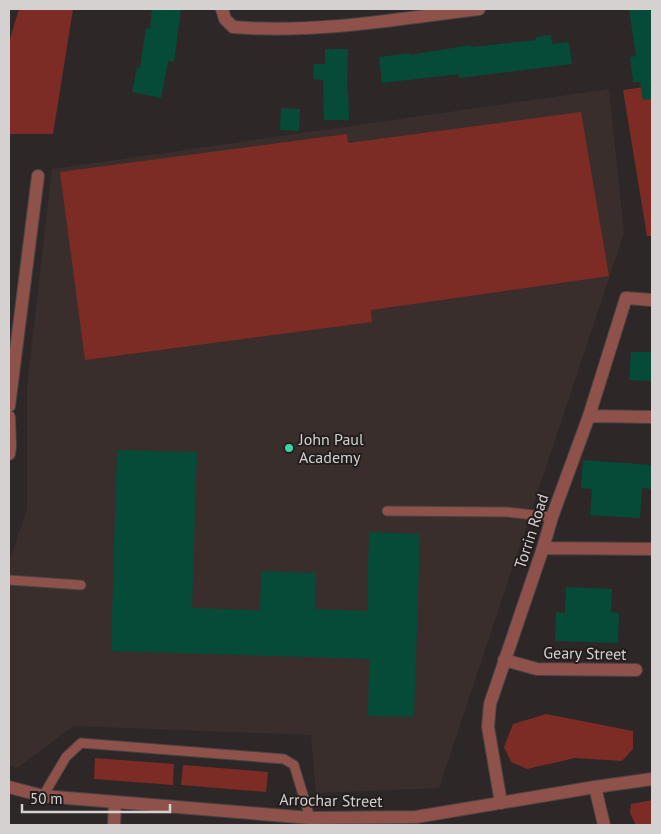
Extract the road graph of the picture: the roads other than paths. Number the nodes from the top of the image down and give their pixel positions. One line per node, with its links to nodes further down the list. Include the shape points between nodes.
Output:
1 (222, 9): 2 (street, via 233,27 262,30 358,24)
2 (479, 9)
3 (38, 176): 5 (street)
4 (652, 300): 6 (street, Torrin Road, via 626,298)
5 (9, 406)
6 (590, 416): 8 (street); 11 (street, Torrin Road)
7 (9, 417): 9 (street)
8 (652, 417)
9 (9, 454)
10 (388, 511): 11 (lane, via 508,512)
11 (552, 517): 12 (street, Torrin Road)
12 (543, 548): 13 (street); 16 (street, Torrin Road)
13 (652, 549)
14 (9, 580): 15 (lane)
15 (81, 585)
16 (504, 660): 17 (street, Geary Street, via 536,669); 23 (street, Torrin Road, via 490,704 488,727)
17 (636, 670)
18 (652, 780): 20 (street, Arrochar Street)
19 (9, 787): 21 (street, Arrochar Street)
20 (595, 787): 23 (street, Arrochar Street); 27 (street)
21 (43, 796): 22 (street, Arrochar Street); 24 (lane, via 66,757 81,743 284,759 294,765)
22 (115, 802): 24 (street, Arrochar Street); 26 (street)
23 (501, 803): 25 (street, Arrochar Street, via 416,817)
24 (310, 818): 25 (street, Arrochar Street)
25 (344, 822)
26 (114, 825)
27 (604, 825)

